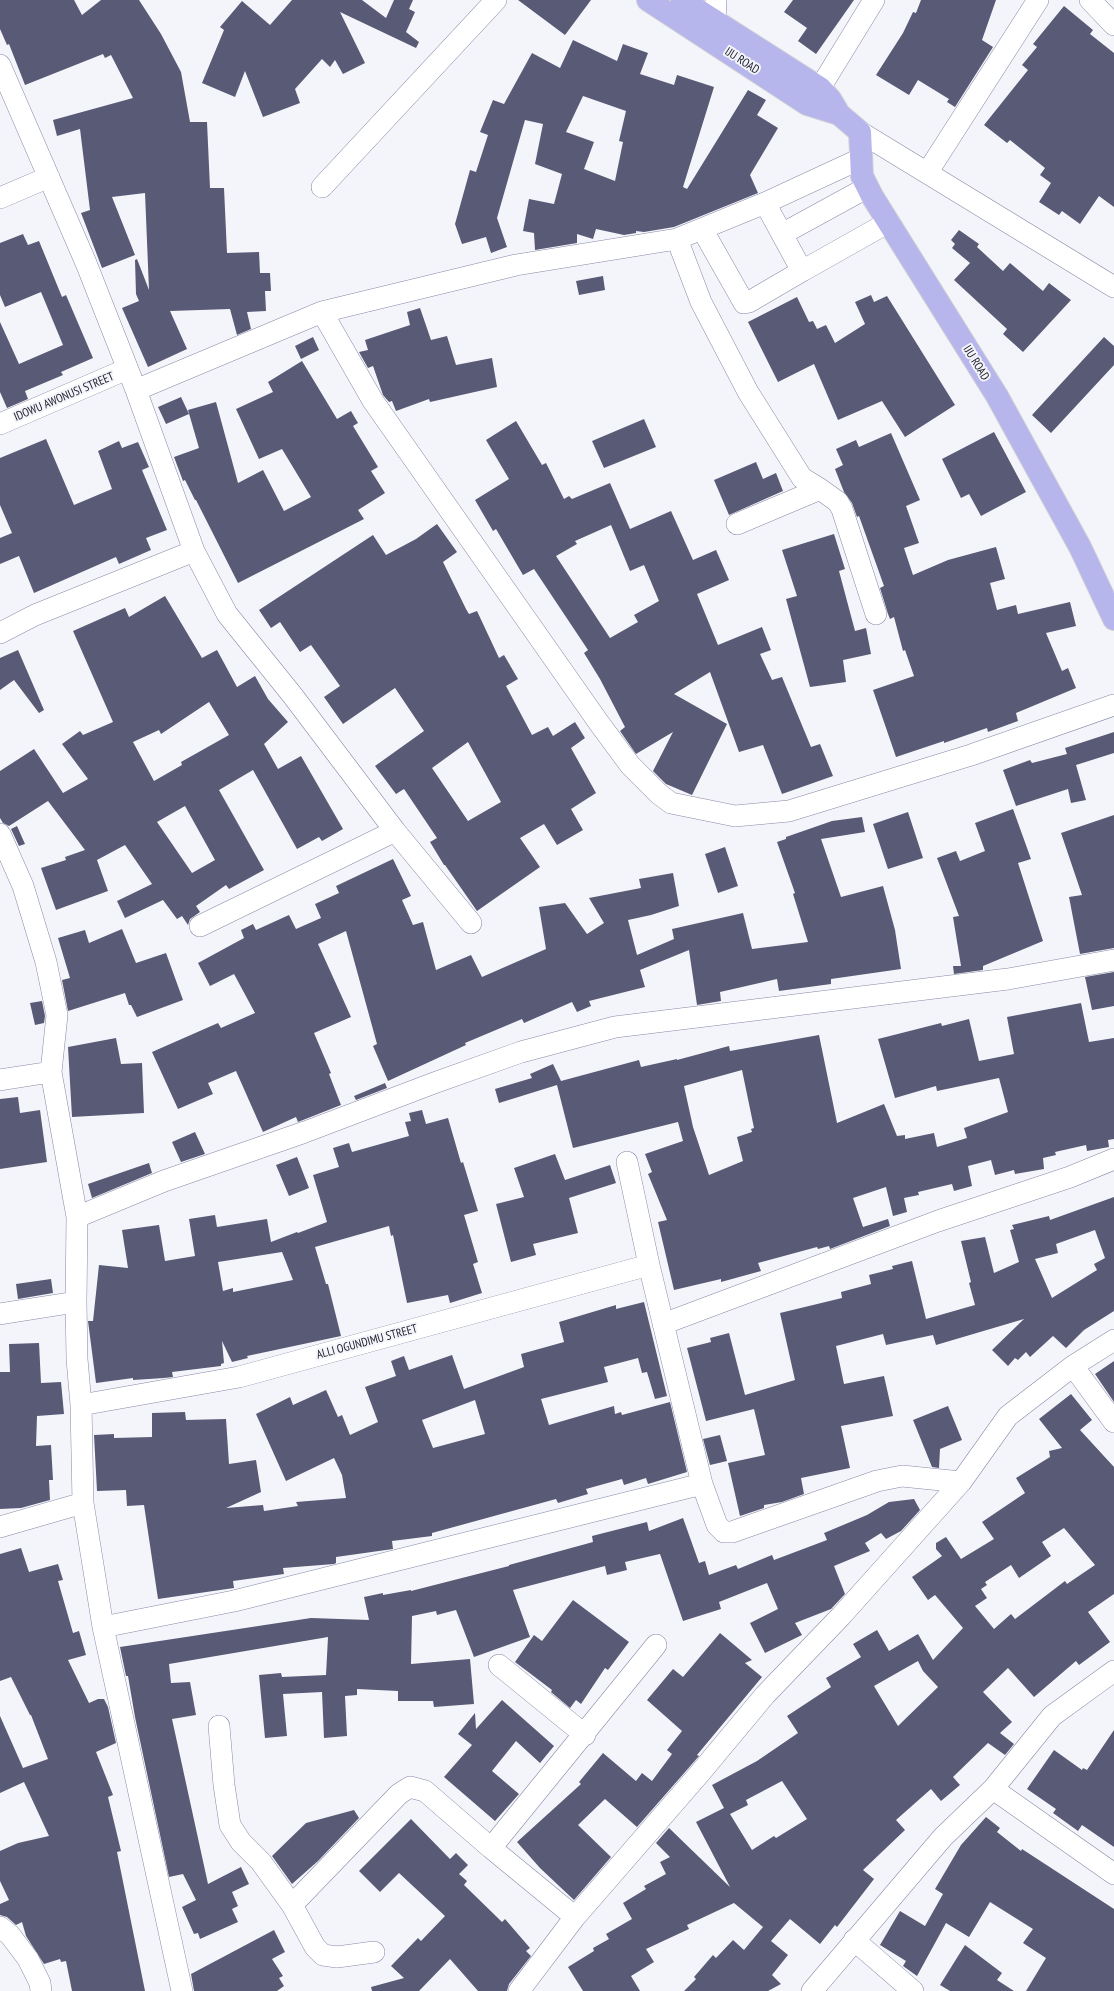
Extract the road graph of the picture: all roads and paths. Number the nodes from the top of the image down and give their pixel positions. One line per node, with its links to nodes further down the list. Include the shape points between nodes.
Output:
1 (496, 0): 16 (street)
2 (648, 0): 11 (main road, IJU ROAD)
3 (682, 0): 8 (main road, IJU ROAD)
4 (716, 0): 8 (street)
5 (874, 0): 11 (street)
6 (1038, 0): 14 (street)
7 (1090, 0): 9 (street)
8 (715, 22): 11 (main road, IJU ROAD)
9 (1114, 25)
10 (0, 66): 15 (street)
11 (813, 96): 12 (main road, IJU ROAD, via 830,99 839,114)
12 (860, 132): 13 (main road, IJU ROAD); 14 (street)
13 (860, 159): 17 (main road, IJU ROAD, via 862,176); 19 (street)
14 (927, 173): 25 (street)
15 (49, 177): 18 (street); 27 (street)
16 (322, 187)
17 (868, 187): 20 (main road, IJU ROAD); 22 (street)
18 (0, 198)
19 (765, 203): 21 (street); 22 (street)
20 (889, 222): 24 (street); 34 (main road, IJU ROAD, via 997,396 1080,547)
21 (702, 229): 23 (street); 24 (street, via 744,303)
22 (782, 234): 24 (street)
23 (677, 239): 26 (street, via 516,264); 30 (street, via 701,302 748,392 802,478)
24 (802, 271)
25 (1114, 287)
26 (322, 312): 28 (street); 36 (street, via 373,401 599,723 630,765 659,794 672,802 735,816 789,811 971,755)
27 (127, 369): 28 (street); 29 (street, IDOWU AWONUSI STREET)
28 (136, 390): 32 (street)
29 (0, 424)
30 (820, 489): 31 (street); 33 (street, via 838,502 842,509)
31 (737, 524)
32 (194, 551): 35 (street, via 35,615); 37 (street, via 228,614)
33 (876, 614)
34 (1114, 619)
35 (0, 633)
36 (1114, 705)
37 (395, 831): 39 (street); 40 (street)
38 (0, 834): 42 (street, via 23,886 46,962 57,1015)
39 (471, 923)
40 (200, 926)
41 (1114, 960): 46 (street, via 1008,979 615,1027 521,1052 441,1080 305,1132 164,1181)
42 (51, 1072): 43 (street); 46 (street)
43 (0, 1080)
44 (1114, 1158): 50 (street, via 1070,1177 938,1221)
45 (627, 1162): 47 (street)
46 (77, 1218): 48 (street)
47 (649, 1265): 50 (street); 53 (street, ALLI OGUNDIMU STREET, via 239,1377)
48 (76, 1302): 49 (street); 53 (street)
49 (0, 1314)
50 (663, 1324): 56 (street)
51 (1114, 1340): 52 (street)
52 (1073, 1366): 54 (street); 55 (street, via 1008,1416)
53 (81, 1405): 57 (street)
54 (1114, 1422)
55 (962, 1482): 56 (street, via 902,1476 877,1481 732,1532 724,1532 717,1525); 69 (street, via 841,1616 765,1695)
56 (702, 1484): 59 (street, via 234,1601)
57 (83, 1503): 58 (street); 59 (street)
58 (0, 1527)
59 (103, 1627): 74 (street)
60 (656, 1646): 64 (street)
61 (499, 1665): 64 (street)
62 (1114, 1670): 65 (street, via 1052,1716)
63 (219, 1726): 68 (street, via 230,1825)
64 (585, 1735): 66 (street)
65 (993, 1789): 67 (street); 71 (street, via 943,1836)
66 (491, 1848): 68 (street, via 425,1791 410,1787 399,1794); 69 (street)
67 (1114, 1874)
68 (292, 1905): 72 (street, via 315,1947 323,1955 337,1957)
69 (575, 1917): 75 (street)
70 (0, 1926): 73 (street, via 28,1958 40,1983)
71 (854, 1940): 76 (street); 77 (street)
72 (374, 1952)
73 (41, 1991)
74 (182, 1991)
75 (519, 1991)
76 (812, 1991)
77 (913, 1991)

